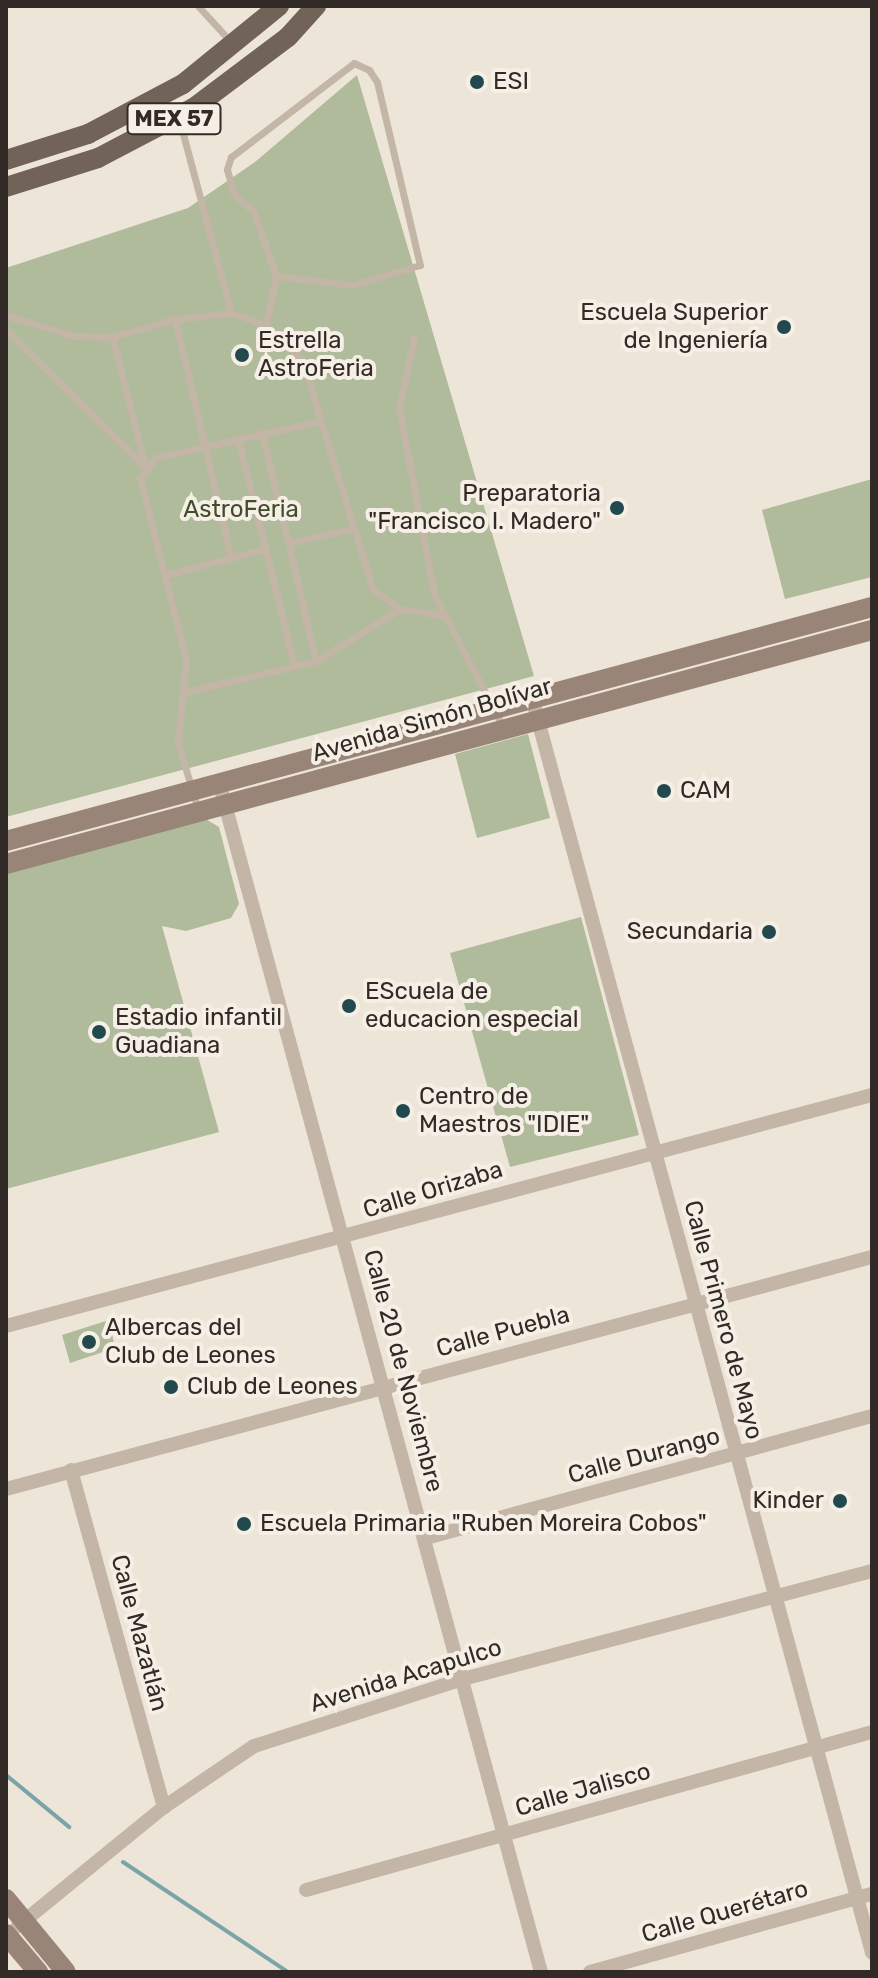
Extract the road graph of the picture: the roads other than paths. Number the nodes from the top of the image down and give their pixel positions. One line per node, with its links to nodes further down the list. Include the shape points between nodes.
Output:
1 (198, 6): 4 (lane)
2 (279, 6): 4 (main road, MEX 57)
3 (316, 6): 5 (main road, MEX 57, via 238,78)
4 (234, 45): 6 (main road, MEX 57, via 183,84 134,111 88,134)
5 (179, 117): 7 (main road, MEX 57, via 98,158); 9 (lane)
6 (6, 160)
7 (6, 187)
8 (276, 276): 8 (lane, via 254,212 234,194 227,169 231,157 342,68 362,65 377,82 420,265 352,285); 12 (lane)
9 (231, 313): 11 (lane); 12 (lane)
10 (6, 315): 14 (lane, via 74,336)
11 (175, 319): 14 (lane); 19 (lane)
12 (265, 329): 16 (lane, via 300,360)
13 (6, 330): 20 (lane)
14 (112, 337): 20 (lane)
15 (414, 338): 29 (lane, via 399,408 434,594)
16 (319, 421): 17 (lane); 21 (lane)
17 (262, 433): 18 (lane); 22 (lane)
18 (238, 439): 19 (lane); 23 (lane)
19 (205, 446): 20 (lane); 24 (lane)
20 (145, 466): 25 (lane, via 142,492)
21 (350, 529): 22 (lane); 27 (lane, via 373,590)
22 (289, 543): 31 (lane)
23 (265, 549): 24 (lane); 32 (lane)
24 (231, 558): 25 (lane)
25 (165, 575): 33 (lane, via 186,659)
26 (872, 607): 28 (street, Avenida Simón Bolívar)
27 (400, 609): 29 (lane); 31 (lane)
28 (852, 613): 30 (street); 34 (street, Avenida Simón Bolívar)
29 (443, 615): 35 (lane)
30 (865, 632): 34 (street, Avenida Simón Bolívar)
31 (316, 661): 32 (lane)
32 (294, 666): 33 (lane)
33 (185, 692): 37 (lane, via 178,743)
34 (535, 708): 35 (street, Avenida Simón Bolívar); 43 (street, Calle Primero de Mayo)
35 (498, 718): 36 (street, Avenida Simón Bolívar); 38 (street, Avenida Simón Bolívar)
36 (219, 782): 37 (street, Avenida Simón Bolívar); 38 (street, Calle 20 de Noviembre)
37 (192, 789): 39 (lane); 40 (street, Avenida Simón Bolívar)
38 (225, 805): 39 (street, Avenida Simón Bolívar); 44 (street, Calle 20 de Noviembre)
39 (199, 812): 41 (street, Avenida Simón Bolívar)
40 (6, 841)
41 (6, 864)
42 (872, 1095): 43 (street, Calle Orizaba)
43 (654, 1151): 44 (street, Calle Orizaba); 46 (street, Calle Primero de Mayo)
44 (344, 1240): 47 (street, Calle Orizaba); 48 (street, Calle 20 de Noviembre)
45 (872, 1257): 46 (street, Calle Puebla)
46 (697, 1305): 48 (street, Calle Puebla); 50 (street, Calle Primero de Mayo)
47 (6, 1326)
48 (385, 1386): 51 (street, Calle Puebla); 53 (street, Calle 20 de Noviembre)
49 (872, 1416): 50 (street, Calle Durango)
50 (737, 1454): 53 (street, Calle Durango); 55 (street, Calle Primero de Mayo)
51 (71, 1470): 52 (street, Calle Puebla); 59 (street, Calle Mazatlán)
52 (6, 1489)
53 (426, 1538): 56 (street, Calle 20 de Noviembre)
54 (872, 1571): 55 (street, Avenida Acapulco)
55 (776, 1596): 56 (street, Avenida Acapulco); 58 (street, Calle Primero de Mayo)
56 (463, 1679): 59 (street, Avenida Acapulco, via 254,1746); 60 (street, Calle 20 de Noviembre)
57 (872, 1732): 58 (street, Calle Jalisco)
58 (815, 1746): 60 (street, Calle Jalisco); 62 (street, Calle Primero de Mayo)
59 (164, 1807): 64 (street, Avenida Acapulco)
60 (506, 1835): 61 (street, Calle Jalisco); 69 (street, Calle 20 de Noviembre)
61 (306, 1890)
62 (865, 1896): 66 (street, Calle Primero de Mayo); 70 (street, Calle Querétaro)
63 (6, 1899): 64 (street)
64 (24, 1921): 65 (street, Avenida Acapulco); 68 (street)
65 (6, 1935): 67 (street)
66 (872, 1953)
67 (38, 1972)
68 (66, 1972)
69 (541, 1972)
70 (590, 1972)

